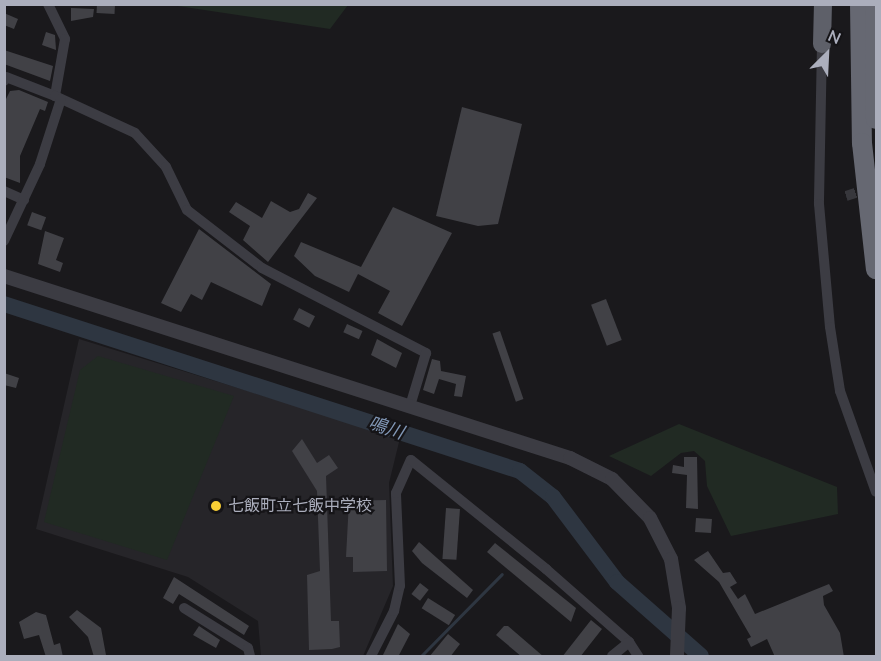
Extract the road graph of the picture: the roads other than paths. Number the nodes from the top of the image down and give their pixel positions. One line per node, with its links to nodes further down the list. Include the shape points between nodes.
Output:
1 (48, 4): 7 (street, via 65,39)
2 (823, 4): 5 (highway)
3 (860, 4): 12 (highway, via 862,143)
4 (875, 4): 8 (highway)
5 (822, 44): 15 (street, via 819,204 830,327 840,391)
6 (4, 81): 7 (street, via 6,77)
7 (58, 97): 10 (street); 14 (street, via 135,133 165,167 187,210 262,268 426,353)
8 (876, 119)
9 (4, 191): 10 (street)
10 (24, 200): 11 (street)
11 (4, 241)
12 (876, 269)
13 (4, 276): 14 (street)
14 (410, 406): 22 (street, via 570,458 612,479 639,502 661,534 678,586)
15 (876, 492)
16 (184, 608): 18 (street, via 248,648)
17 (630, 642): 19 (street, via 411,460 396,493 400,586 394,611); 20 (street); 21 (street)
18 (250, 657)
19 (370, 657)
20 (612, 657)
21 (638, 657)
22 (677, 657)

